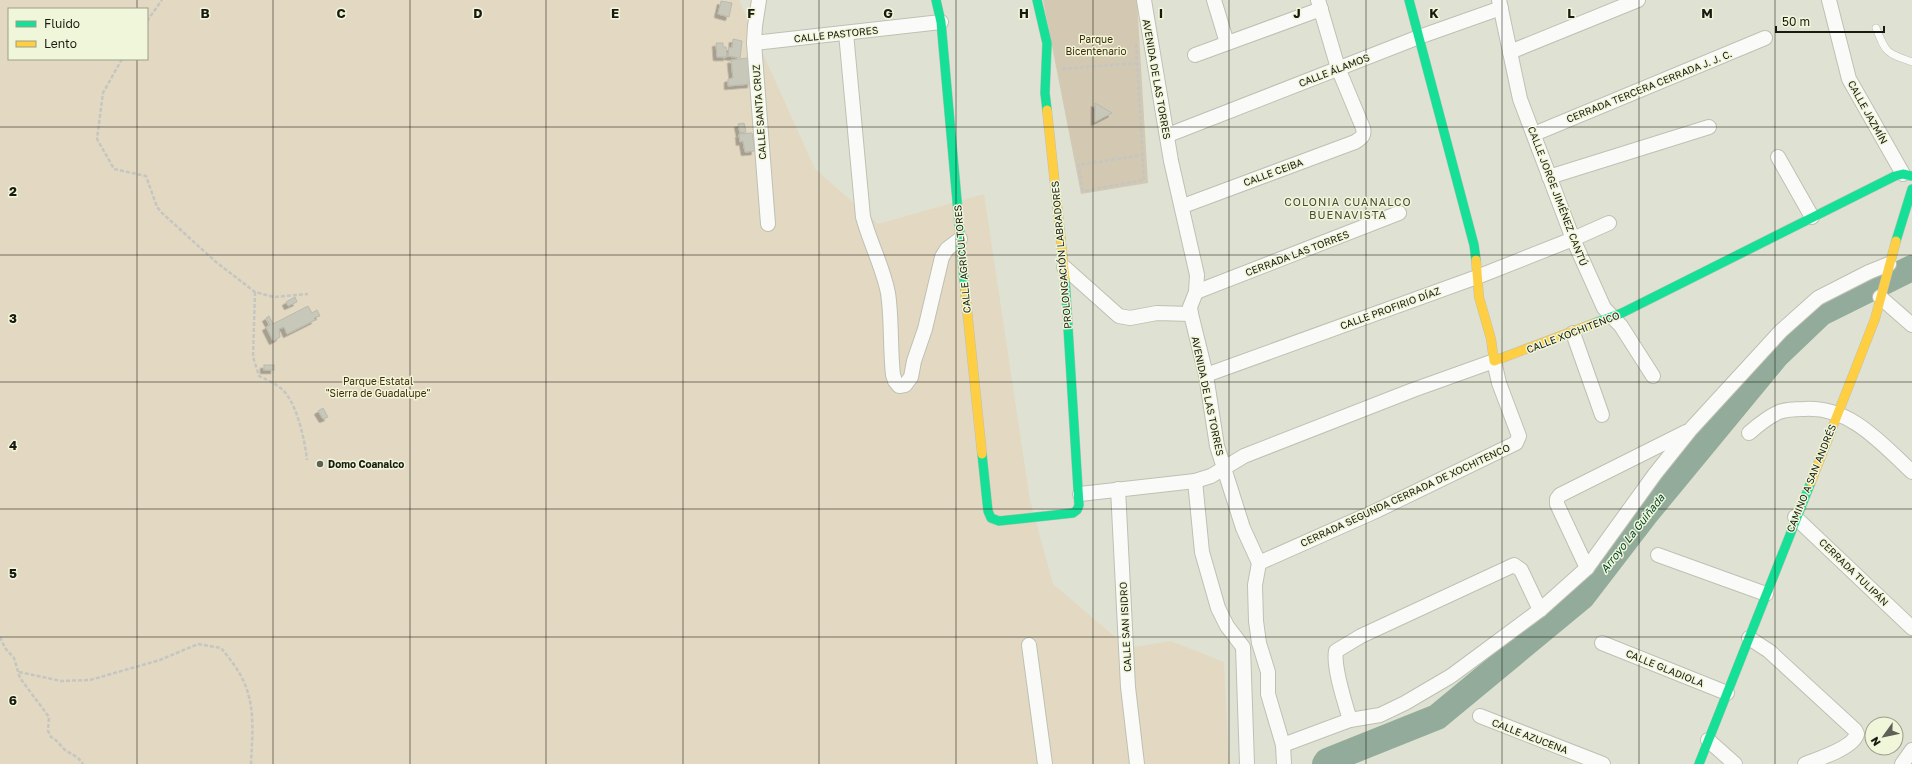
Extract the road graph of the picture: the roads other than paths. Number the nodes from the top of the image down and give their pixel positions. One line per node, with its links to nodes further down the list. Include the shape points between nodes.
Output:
1 (758, 0): 16 (street, CALLE SANTA CRUZ)
2 (936, 0): 11 (street, CALLE AGRICULTORES)
3 (1037, 0): 36 (street, PROLONGACIÓN LABRADORES, via 1046,43 1045,93)
4 (1144, 0): 24 (street, AVENIDA DE LAS TORRES)
5 (1214, 0): 17 (street)
6 (1409, 0): 14 (street)
7 (1638, 0): 18 (street)
8 (1829, 0): 26 (street, CALLE JAZMÍN, via 1849,79)
9 (1319, 4): 17 (street); 21 (street)
10 (1500, 4): 14 (street, CALLE ÁLAMOS); 18 (street, CALLE JORGE JIMÉNEZ CANTÚ)
11 (941, 22): 13 (street, CALLE PASTORES); 34 (street, CALLE AGRICULTORES)
12 (1876, 28): 20 (lane, via 1885,50 1893,56)
13 (846, 33): 16 (street, CALLE PASTORES); 34 (street, via 863,217 869,240 883,270 888,294 893,375 894,382 899,386 905,385 911,377 942,257 947,249)
14 (1419, 37): 21 (street, CALLE ÁLAMOS); 38 (street, via 1474,245)
15 (1765, 38): 23 (street, CERRADA TERCERA CERRADA J. J. C.)
16 (754, 43): 33 (street, CALLE SANTA CRUZ)
17 (1226, 43): 19 (street)
18 (1510, 52): 23 (street, CALLE JORGE JIMÉNEZ CANTÚ, via 1520,99)
19 (1195, 55)
20 (1912, 62)
21 (1338, 68): 24 (street, CALLE ÁLAMOS); 29 (street, CALLE CEIBA, via 1363,128 1363,137)
22 (1709, 127): 27 (street)
23 (1534, 134): 27 (street, CALLE JORGE JIMÉNEZ CANTÚ)
24 (1168, 136): 29 (street, AVENIDA DE LAS TORRES, via 1171,161)
25 (1778, 157): 31 (street)
26 (1908, 175): 31 (street, CALLE XOCHITENCO, via 1895,176)
27 (1549, 177): 35 (street, CALLE JORGE JIMÉNEZ CANTÚ)
28 (1912, 189): 37 (street, CAMINO A SAN ANDRÉS)
29 (1183, 206): 39 (street, AVENIDA DE LAS TORRES, via 1196,275)
30 (1399, 213): 39 (street, CERRADA LAS TORRES)
31 (1812, 217): 42 (street, CALLE XOCHITENCO)
32 (1609, 223): 35 (street, CALLE PROFIRIO DÍAZ)
33 (768, 224)
34 (960, 239): 57 (street, CALLE AGRICULTORES, via 987,504 991,518 999,521 1073,513)
35 (1573, 239): 38 (street, CALLE PROFIRIO DÍAZ); 42 (street, CALLE JORGE JIMÉNEZ CANTÚ, via 1604,308)
36 (1064, 267): 41 (street, via 1120,316 1130,318 1157,313); 56 (street, PROLONGACIÓN LABRADORES)
37 (1888, 268): 40 (street, CAMINO A SAN ANDRÉS); 50 (street, via 1869,272 1812,302 1747,366)
38 (1478, 277): 45 (street, via 1479,297 1491,339); 46 (street, CALLE PROFIRIO DÍAZ)
39 (1196, 292): 41 (street, AVENIDA DE LAS TORRES, via 1190,307)
40 (1881, 295): 43 (street); 48 (street, CAMINO A SAN ANDRÉS, via 1875,319)
41 (1191, 314): 46 (street, AVENIDA DE LAS TORRES)
42 (1612, 317): 44 (street, CALLE XOCHITENCO); 47 (street, CALLE JORGE JIMÉNEZ CANTÚ, via 1621,326)
43 (1912, 325)
44 (1573, 333): 45 (street, CALLE XOCHITENCO); 49 (street)
45 (1494, 361): 52 (street, CALLE XOCHITENCO, via 1244,456); 60 (street, CERRADA SEGUNDA CERRADA DE XOCHITENCO, via 1499,383 1519,436 1516,443 1378,510)
46 (1206, 375): 52 (street, AVENIDA DE LAS TORRES, via 1217,446)
47 (1653, 376)
48 (1837, 413): 51 (street, via 1810,408 1780,412); 53 (street, via 1856,422); 58 (street, CAMINO A SAN ANDRÉS)
49 (1602, 415)
50 (1691, 429): 61 (street); 61 (street, via 1558,497 1557,504)
51 (1749, 433)
52 (1224, 469): 54 (street, CALLE XOCHITENCO); 60 (street, AVENIDA DE LAS TORRES, via 1243,528)
53 (1912, 472)
54 (1195, 481): 55 (street, CALLE XOCHITENCO); 69 (street, via 1202,552 1218,608 1227,626)
55 (1118, 489): 56 (street, CALLE XOCHITENCO); 77 (street, CALLE SAN ISIDRO, via 1128,687)
56 (1080, 494): 57 (street, PROLONGACIÓN LABRADORES)
57 (1077, 510)
58 (1795, 517): 62 (street, CAMINO A SAN ANDRÉS); 64 (street, CERRADA TULIPÁN)
59 (1658, 555): 62 (street)
60 (1259, 563): 66 (street, via 1255,603)
61 (1587, 568): 63 (street)
62 (1766, 594): 65 (street, CAMINO A SAN ANDRÉS)
63 (1540, 610): 72 (street, via 1485,652 1425,692 1380,714); 72 (street, via 1521,570 1514,565 1340,648 1336,651 1336,658)
64 (1912, 628)
65 (1749, 638): 70 (street, CAMINO A SAN ANDRÉS); 83 (street, via 1769,651 1857,734 1854,741 1841,749)
66 (1259, 643): 69 (street); 74 (street, via 1268,672 1268,694)
67 (1602, 643): 70 (street, CALLE GLADIOLA)
68 (1029, 645): 76 (street)
69 (1243, 647): 78 (street)
70 (1727, 693): 73 (street, CAMINO A SAN ANDRÉS)
71 (1480, 716): 80 (street, CALLE AZUCENA)
72 (1350, 720): 74 (street)
73 (1708, 740): 81 (street, CAMINO A SAN ANDRÉS); 82 (street)
74 (1283, 745): 79 (street)
75 (1912, 750): 84 (street)
76 (1045, 764)
77 (1137, 764)
78 (1246, 764)
79 (1284, 764)
80 (1603, 764)
81 (1698, 764)
82 (1735, 764)
83 (1805, 764)
84 (1902, 764)

